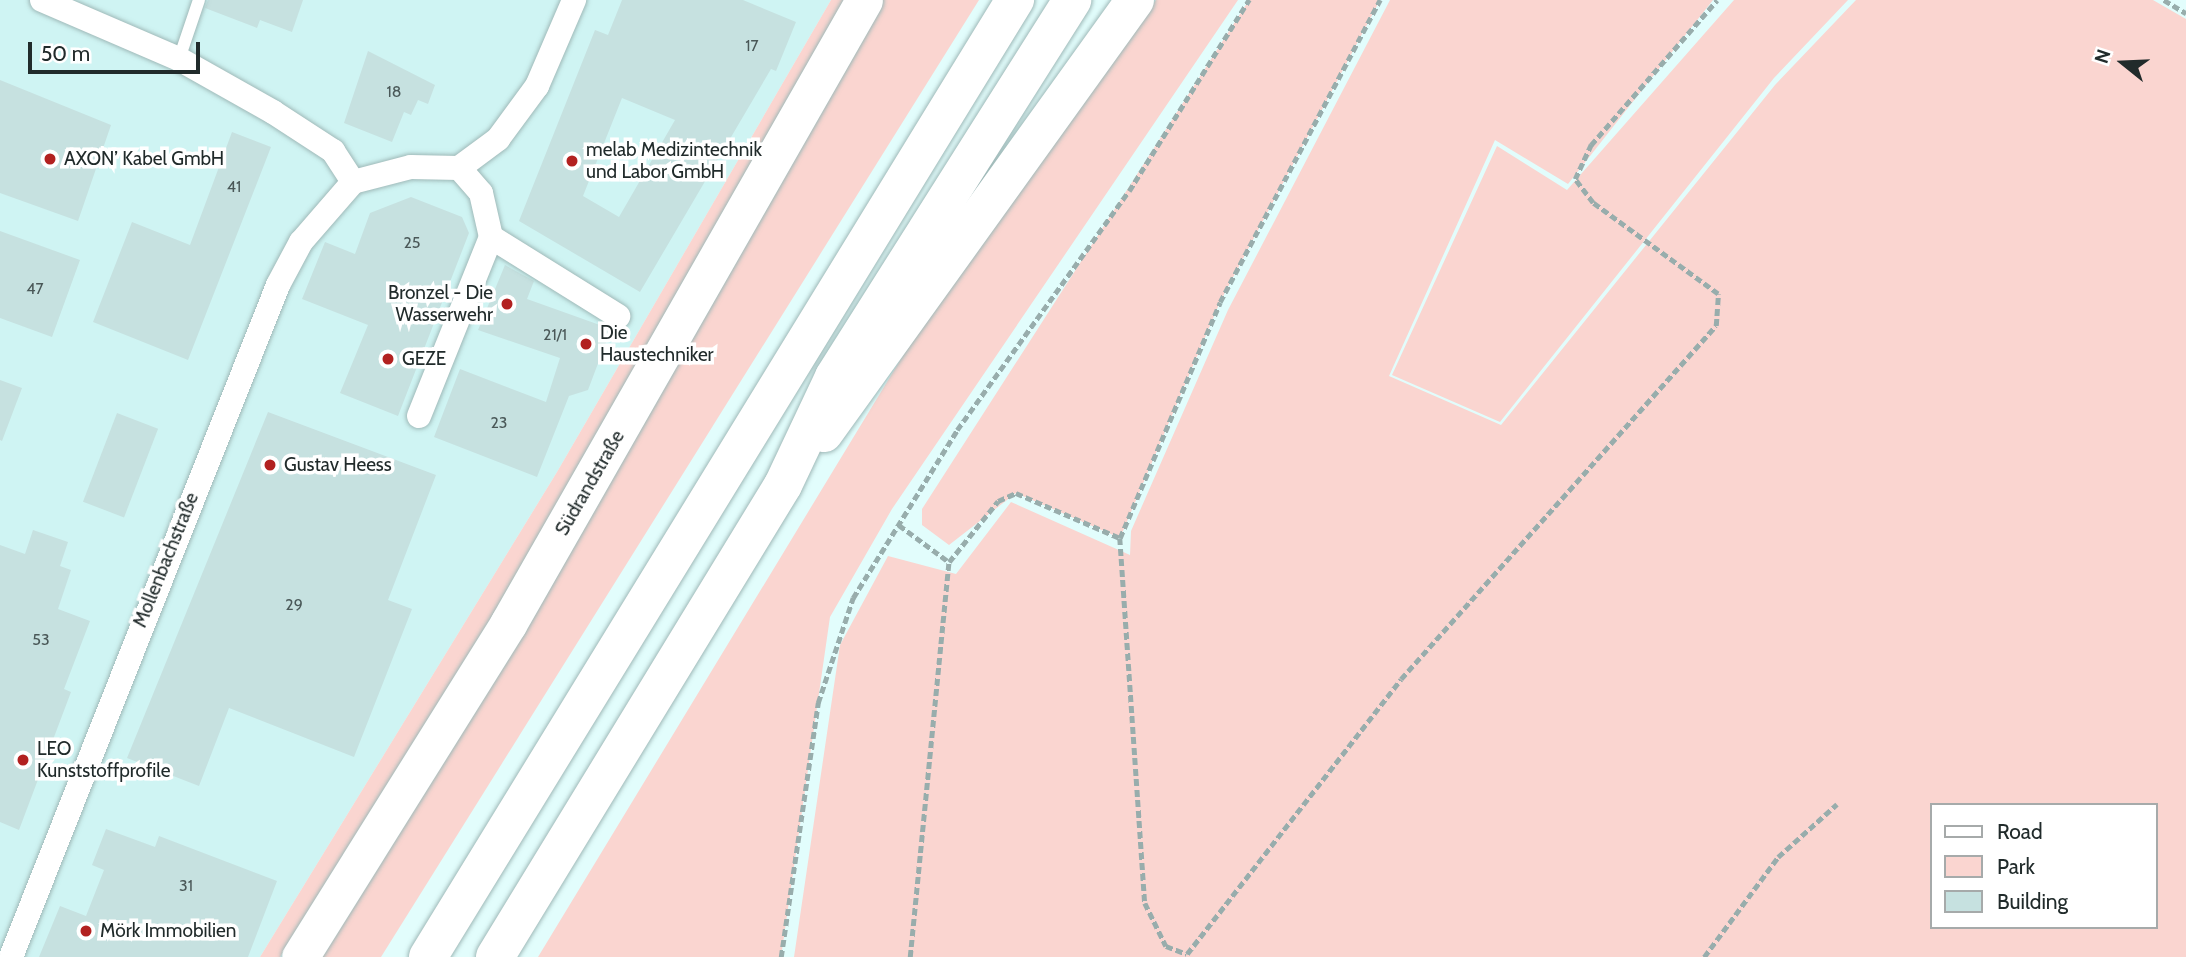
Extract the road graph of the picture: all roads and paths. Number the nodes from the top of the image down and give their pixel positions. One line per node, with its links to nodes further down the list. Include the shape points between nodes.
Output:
1 (42, 0): 13 (street)
2 (199, 0): 13 (lane)
3 (574, 0): 14 (street, via 537,86 498,139)
4 (864, 0): 25 (main road, Südrandstraße, via 508,624)
5 (1015, 0): 26 (highway)
6 (1072, 0): 19 (highway, via 834,377)
7 (1135, 0): 19 (highway, via 868,378)
8 (1249, 0): 20 (path, via 1129,191 957,430)
9 (1380, 0): 21 (path, via 1220,302)
10 (1717, 0): 21 (path, via 1591,145 1575,178 1593,203 1718,294 1716,326 1401,680 1187,954 1166,946 1145,903)
11 (2164, 0): 12 (path)
12 (2186, 13)
13 (179, 59): 15 (street, via 333,151)
14 (459, 168): 15 (street, via 411,167); 16 (street, via 481,193)
15 (353, 182): 24 (street, Mollenbachstraße, via 301,242 278,285)
16 (491, 236): 17 (street); 18 (street)
17 (618, 316)
18 (419, 416)
19 (783, 485): 27 (highway)
20 (899, 525): 22 (path); 28 (path, via 834,642 818,703)
21 (1120, 538): 22 (path, via 1016,493 998,500)
22 (949, 562): 29 (path)
23 (1837, 804): 30 (path, via 1778,857)
24 (11, 957)
25 (300, 957)
26 (428, 957)
27 (495, 957)
28 (781, 957)
29 (910, 957)
30 (1704, 957)

